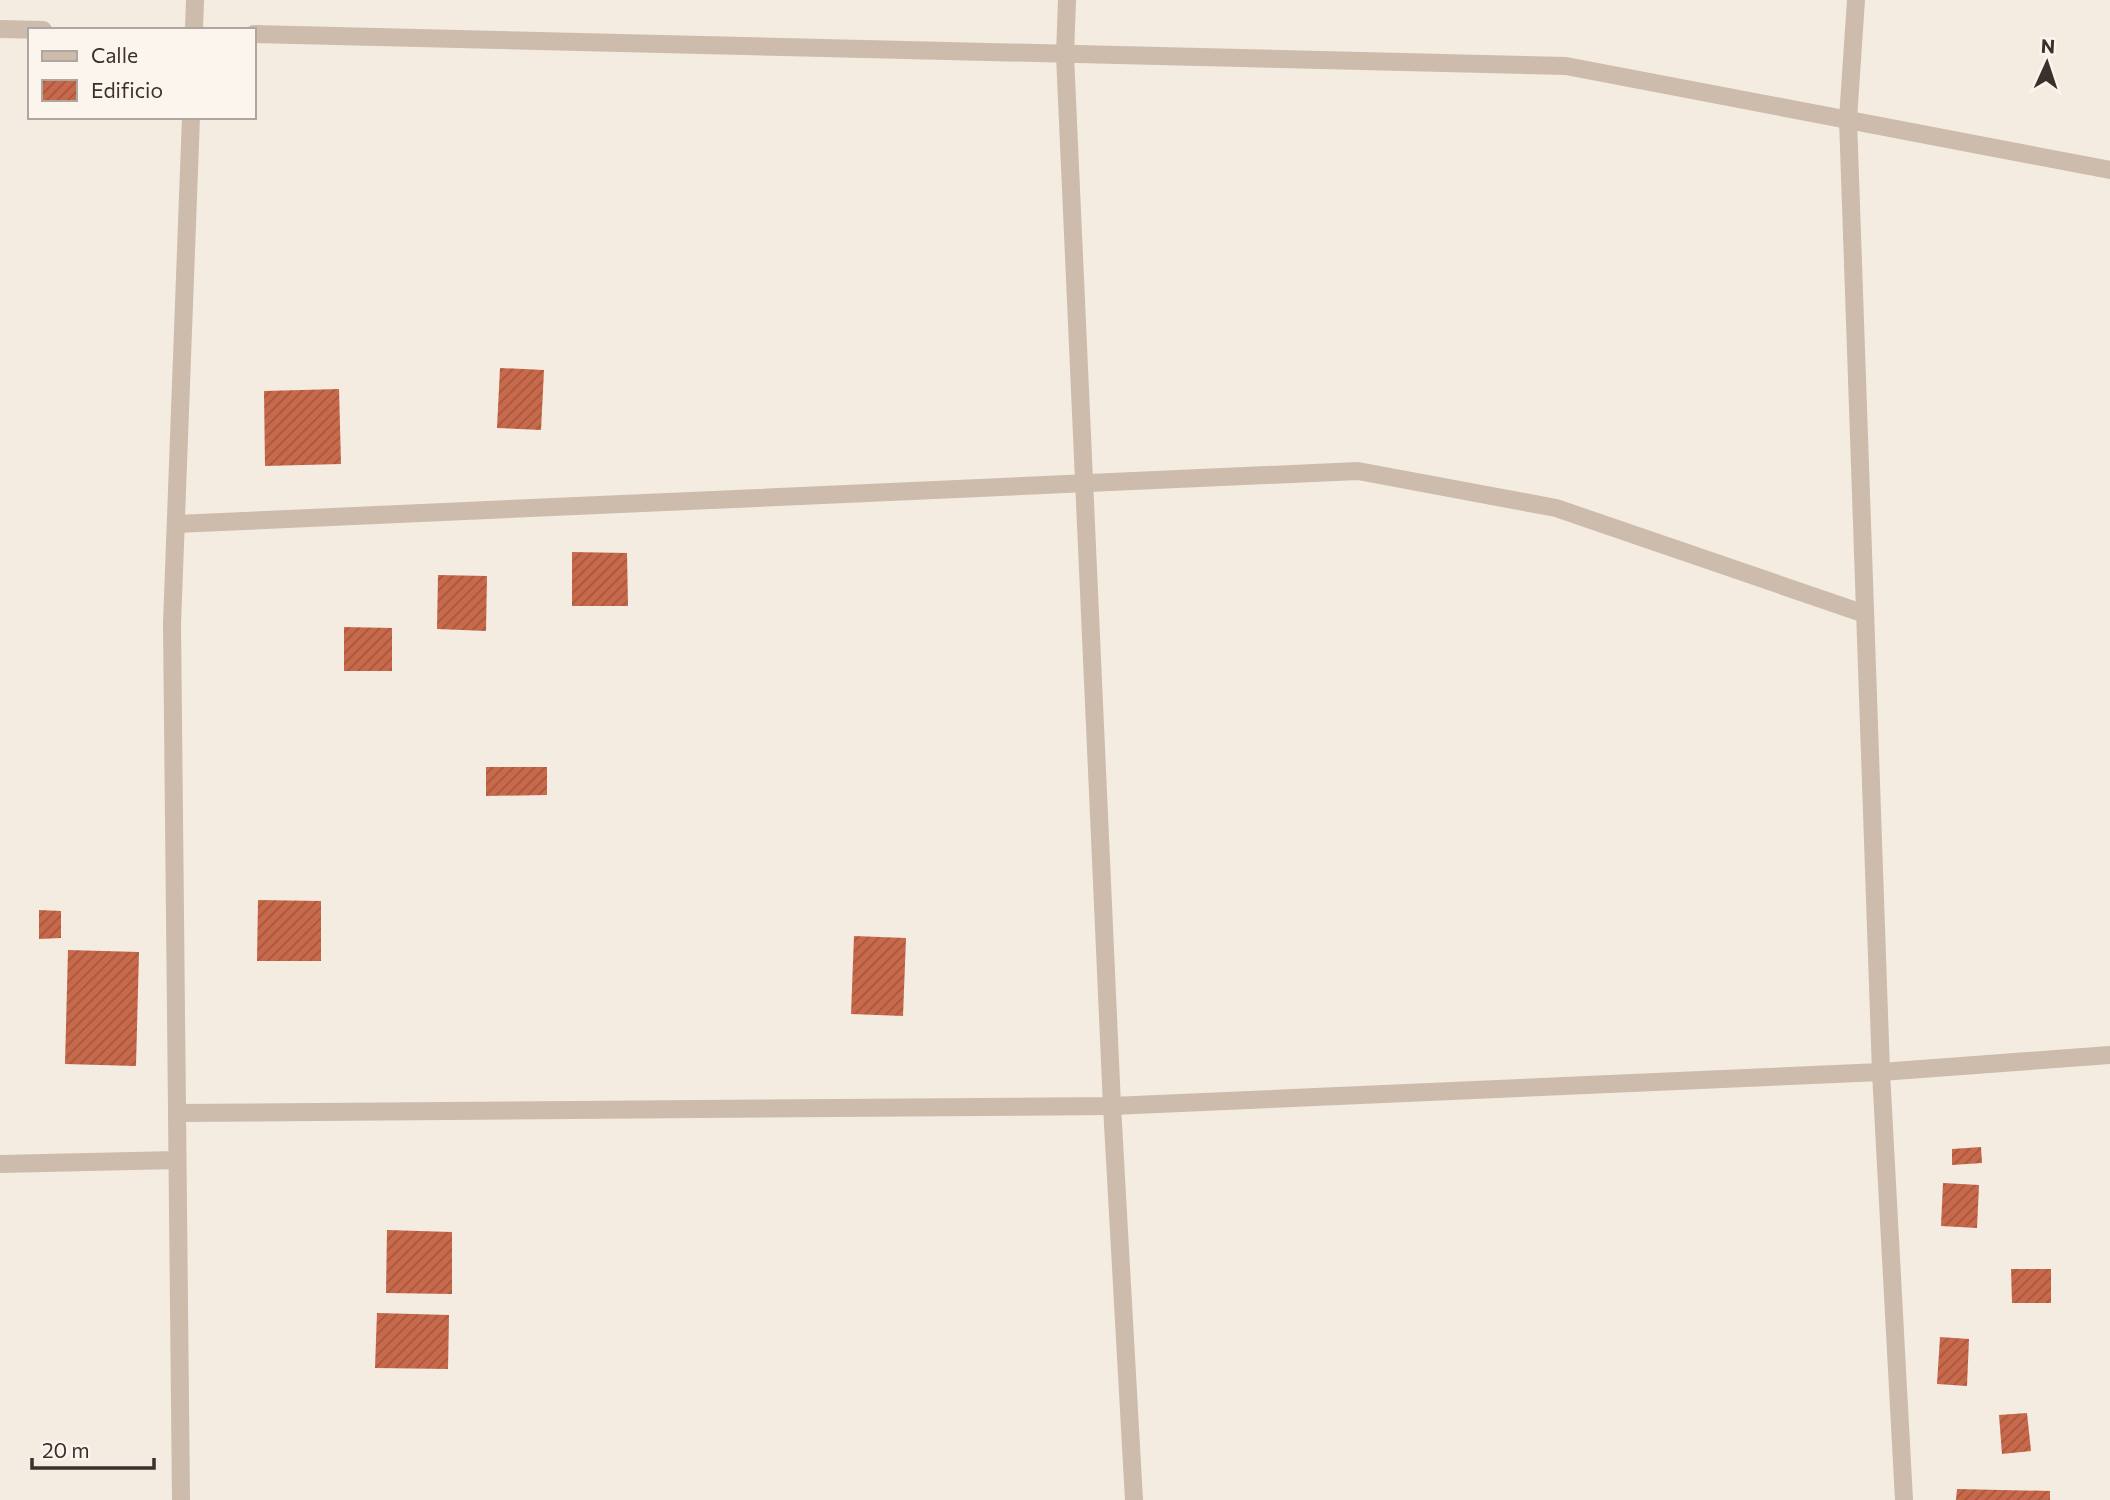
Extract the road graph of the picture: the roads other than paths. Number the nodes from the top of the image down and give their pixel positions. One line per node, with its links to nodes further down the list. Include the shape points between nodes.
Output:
1 (195, 0): 4 (street)
2 (1067, 0): 8 (street)
3 (1856, 0): 10 (street)
4 (194, 28)
5 (0, 29): 6 (street)
6 (28, 30)
7 (256, 34): 8 (street)
8 (1065, 55): 10 (street, via 1566,66); 12 (street)
9 (191, 119): 13 (street)
10 (1848, 119): 11 (street); 14 (street)
11 (2110, 170)
12 (1084, 484): 13 (street); 14 (street, via 1359,471 1556,508); 17 (street)
13 (176, 524): 18 (street, via 172,624)
14 (1865, 614): 16 (street)
15 (2110, 1055): 16 (street)
16 (1881, 1072): 17 (street); 23 (street)
17 (1112, 1106): 18 (street); 22 (street)
18 (177, 1113): 19 (street)
19 (177, 1160): 20 (street); 21 (street)
20 (0, 1164)
21 (181, 1500)
22 (1134, 1500)
23 (1904, 1500)

